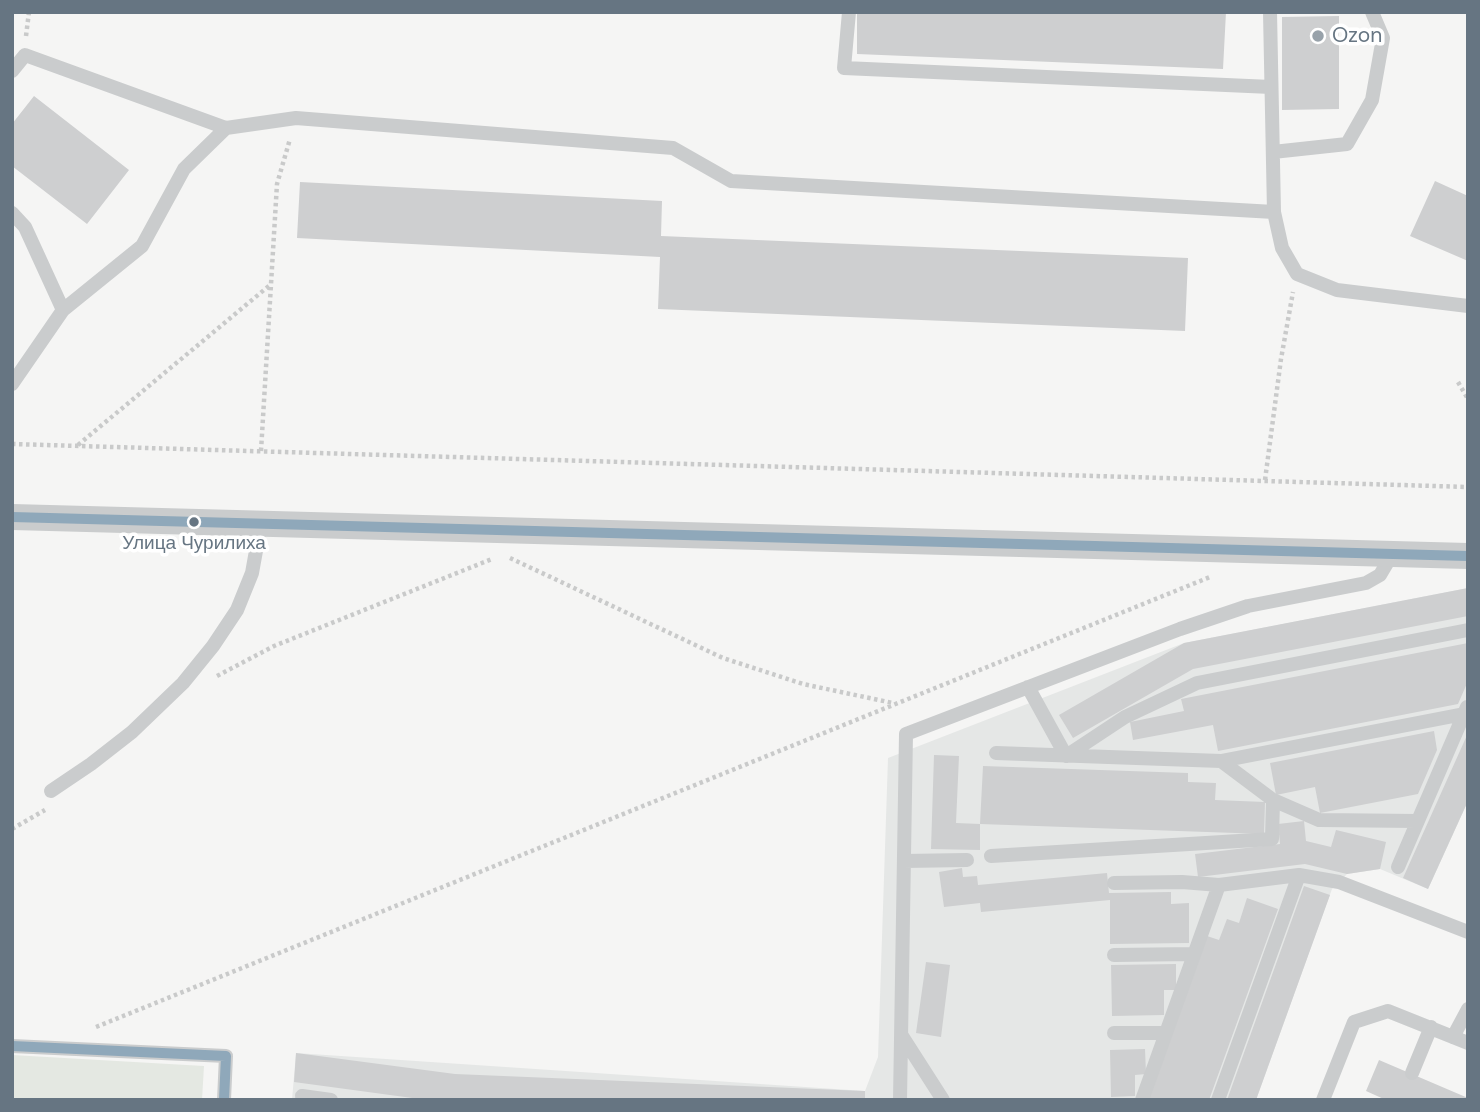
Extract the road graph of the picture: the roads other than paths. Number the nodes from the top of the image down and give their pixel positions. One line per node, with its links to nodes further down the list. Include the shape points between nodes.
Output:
1 (849, 12): 5 (lane, via 844,68)
2 (1270, 12): 5 (lane)
3 (1372, 12): 7 (lane, via 1383,38 1372,100 1347,144)
4 (12, 71): 6 (lane, via 25,55)
5 (1272, 87): 7 (lane)
6 (226, 128): 8 (lane, via 296,118 673,148 732,181); 11 (lane, via 184,169 142,246)
7 (1273, 152): 8 (lane)
8 (1274, 212): 10 (lane, via 1282,248 1297,274 1337,290)
9 (12, 213): 11 (lane, via 25,227)
10 (1468, 306)
11 (63, 310): 12 (lane)
12 (12, 384)
13 (12, 517): 14 (street)
14 (261, 523): 15 (street); 23 (lane, via 252,573 237,610 213,646 183,683 132,732)
15 (1393, 552): 16 (street); 18 (lane, via 1380,575 1366,583 1248,606)
16 (1468, 556)
17 (1468, 630): 21 (lane, via 1197,683 1125,717)
18 (1028, 687): 21 (lane); 28 (lane, via 906,734)
19 (1466, 709): 22 (lane); 25 (lane)
20 (996, 753): 21 (lane)
21 (1066, 756): 22 (lane)
22 (1221, 761): 24 (lane)
23 (53, 797)
24 (1273, 800): 25 (lane, via 1320,820); 26 (lane, via 1272,839)
25 (1418, 821): 29 (lane)
26 (992, 856)
27 (967, 860): 28 (lane)
28 (904, 861): 40 (lane)
29 (1398, 866)
30 (1299, 876): 32 (lane); 33 (lane, via 1339,882); 51 (lane)
31 (1114, 883): 32 (lane)
32 (1219, 885): 34 (lane)
33 (1468, 932)
34 (1194, 954): 35 (lane); 38 (lane)
35 (1114, 955)
36 (1468, 1009): 41 (lane)
37 (1431, 1027): 41 (lane); 44 (lane); 52 (lane, via 1388,1011 1354,1022)
38 (1166, 1032): 39 (lane); 50 (lane)
39 (1114, 1033)
40 (902, 1035): 48 (lane); 49 (lane)
41 (1453, 1037): 42 (lane)
42 (1468, 1043)
43 (12, 1046): 46 (lane, via 226,1056)
44 (1412, 1073)
45 (302, 1096): 47 (lane)
46 (224, 1100)
47 (331, 1100)
48 (900, 1100)
49 (943, 1100)
50 (1142, 1100)
51 (1218, 1100)
52 (1323, 1100)

